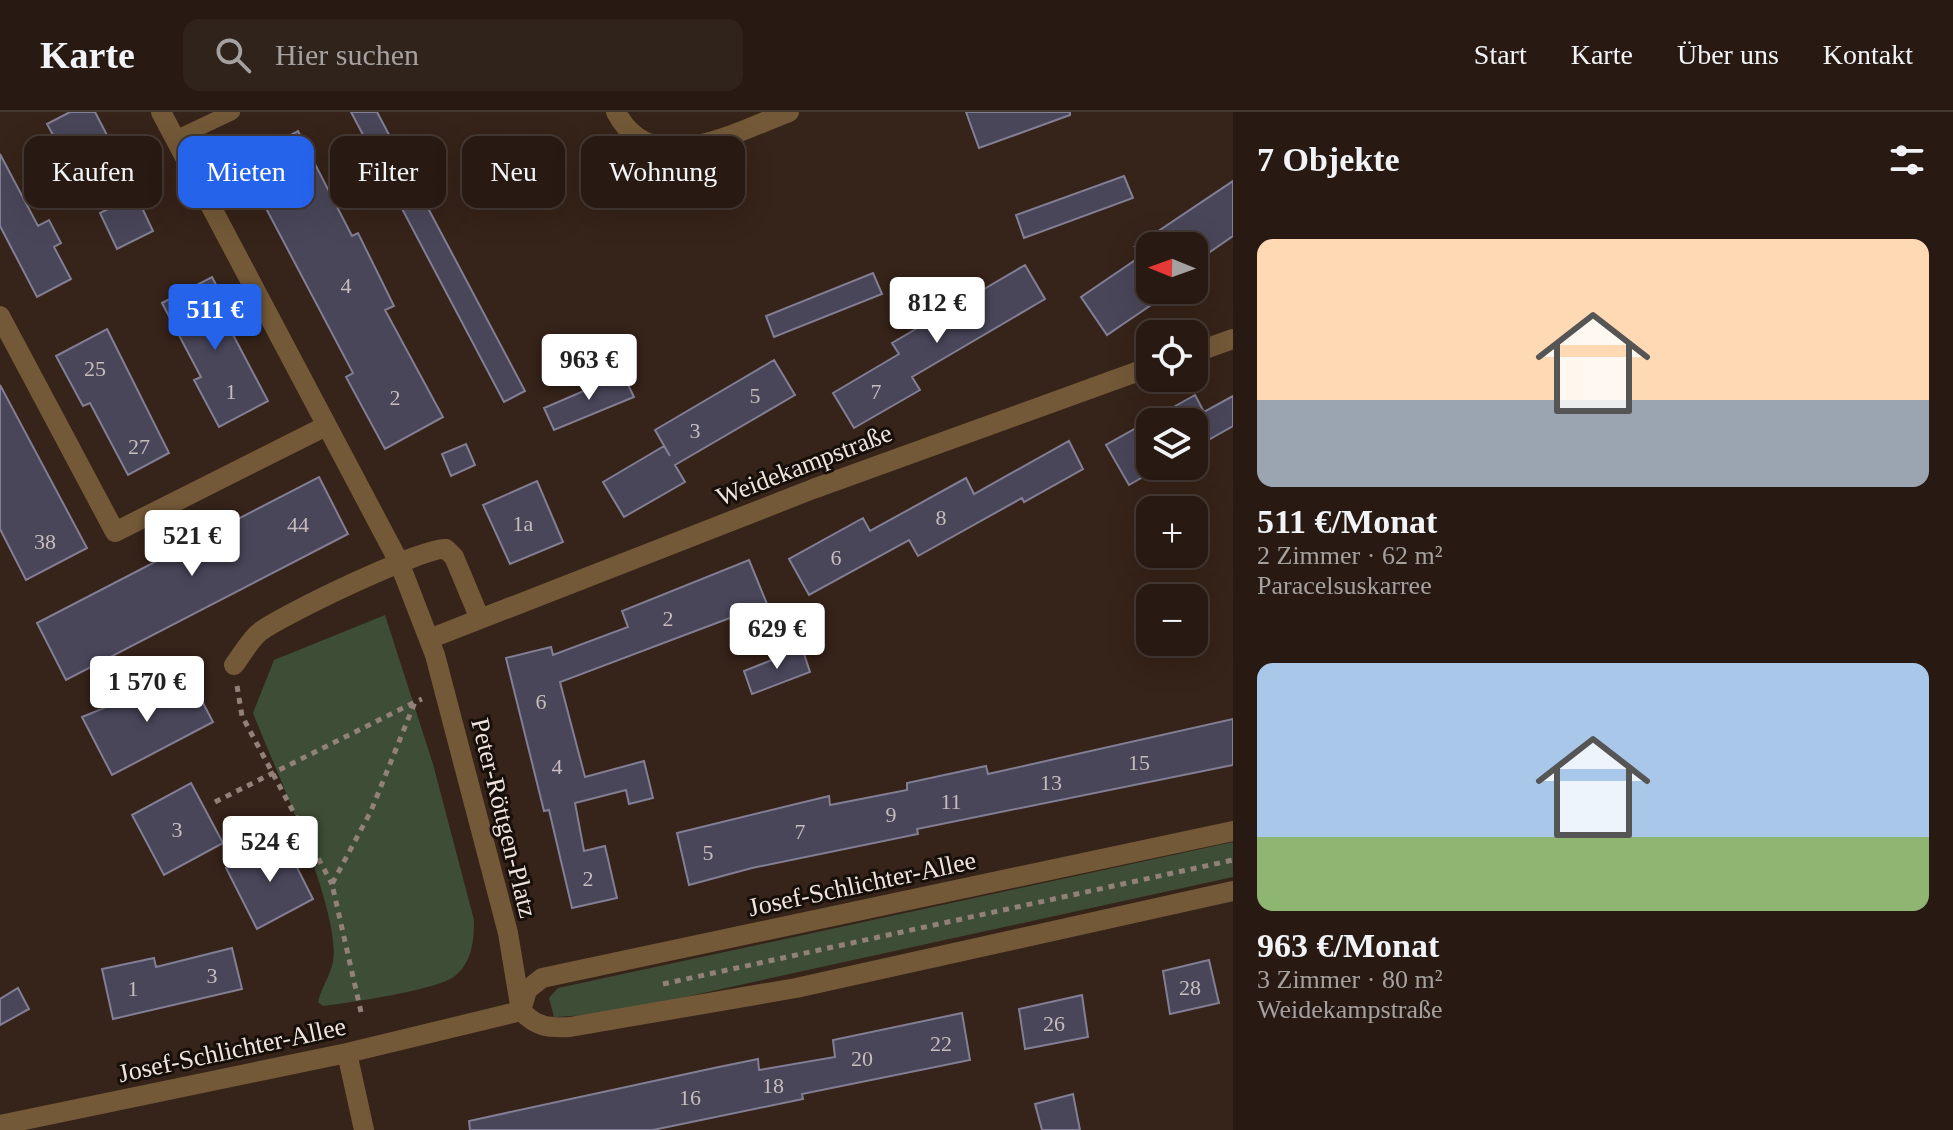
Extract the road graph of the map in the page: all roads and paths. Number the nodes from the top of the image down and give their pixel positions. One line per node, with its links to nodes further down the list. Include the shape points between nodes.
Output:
1 (161, 112): 5 (street, Peter-Röttgen-Platz)
2 (232, 112): 5 (lane)
3 (616, 112): 4 (street, via 634,138 684,150)
4 (789, 112)
5 (175, 139): 10 (street, Peter-Röttgen-Platz)
6 (0, 316): 10 (street, via 115,532)
7 (1233, 339): 8 (street)
8 (1208, 348)
9 (1136, 372): 12 (street, Weidekampstraße, via 813,489)
10 (326, 426): 11 (street, Peter-Röttgen-Platz)
11 (399, 562): 12 (street, via 436,547 446,549); 13 (street, Peter-Röttgen-Platz); 14 (street, via 259,632)
12 (480, 619): 13 (street)
13 (429, 639): 15 (street, Peter-Röttgen-Platz)
14 (234, 665): 17 (path, via 242,716)
15 (444, 688): 16 (path); 24 (street, Peter-Röttgen-Platz, via 508,933)
16 (415, 702): 17 (path); 21 (path, via 371,811)
17 (273, 773): 18 (path); 21 (path)
18 (215, 802)
19 (1233, 831): 24 (street, Josef-Schlichter-Allee, via 542,978 527,990)
20 (1233, 860): 23 (path)
21 (332, 884): 25 (path)
22 (1233, 891): 24 (street, via 796,988 570,1027 546,1029)
23 (652, 986)
24 (521, 1011): 26 (street, Josef-Schlichter-Allee)
25 (361, 1012)
26 (347, 1053): 27 (street, Josef-Schlichter-Allee); 28 (street)
27 (0, 1125)
28 (364, 1130)

